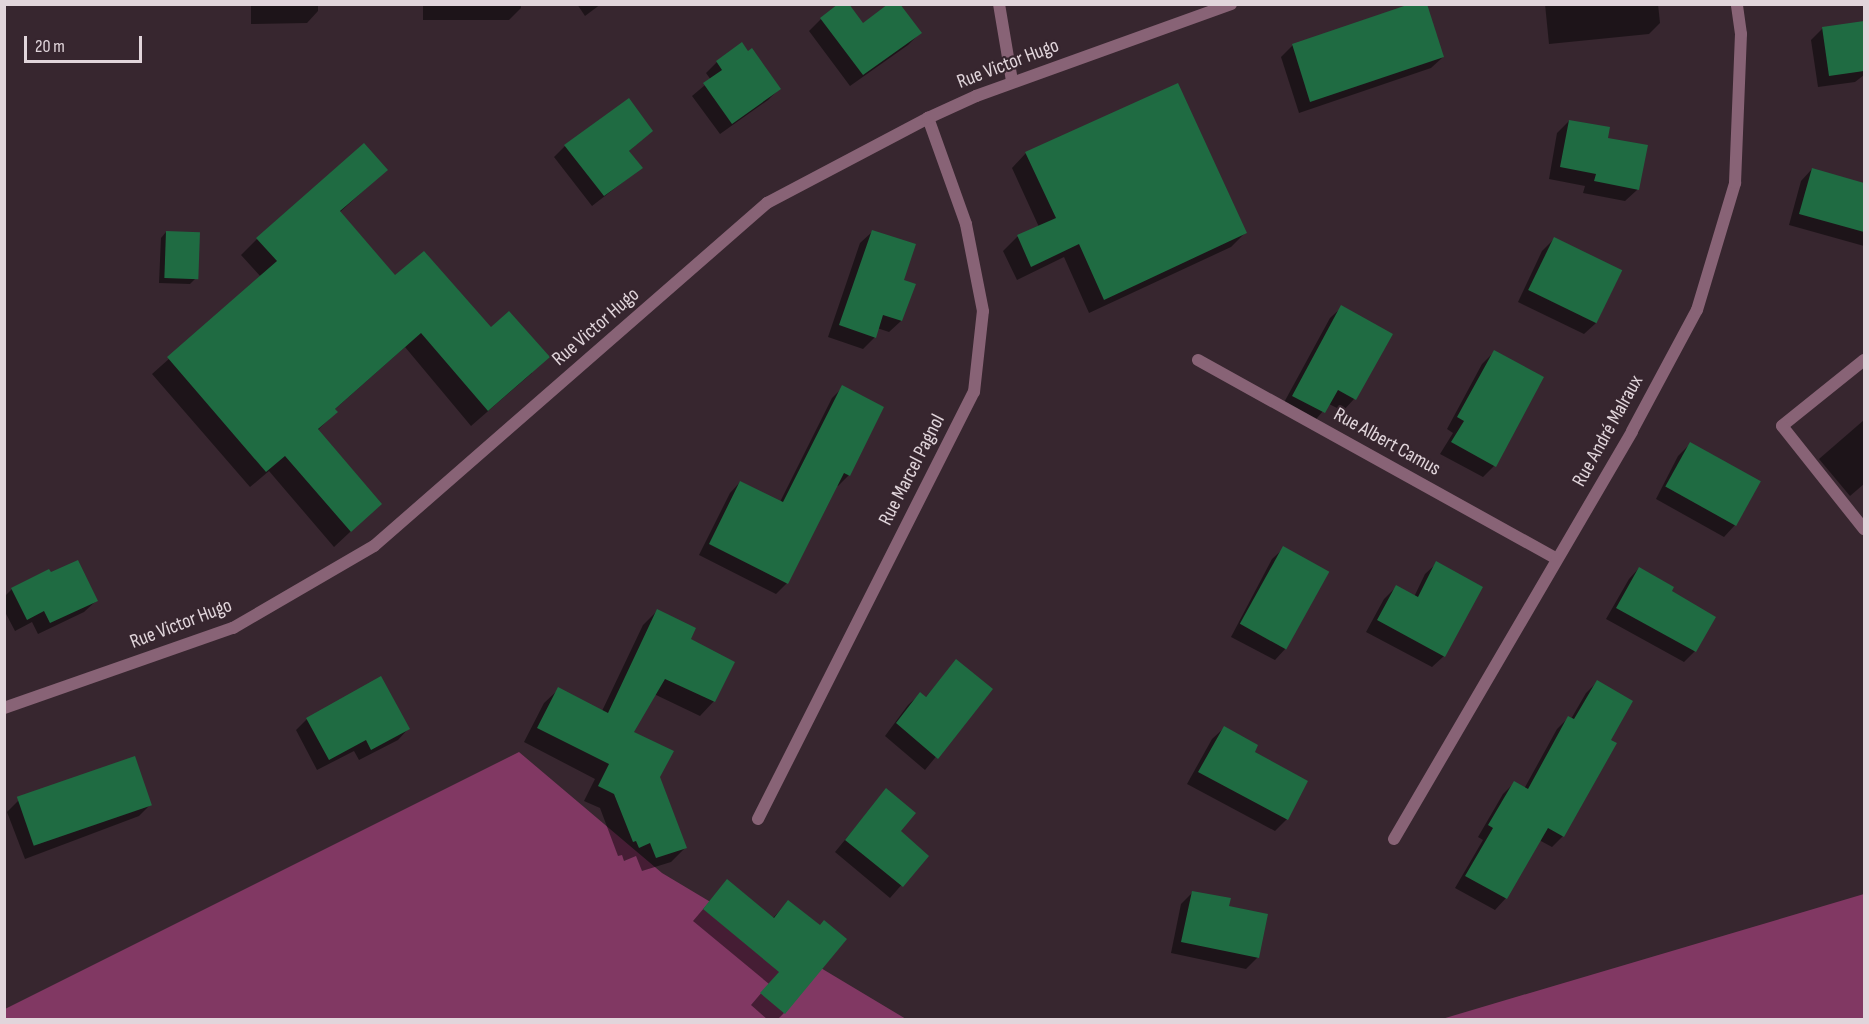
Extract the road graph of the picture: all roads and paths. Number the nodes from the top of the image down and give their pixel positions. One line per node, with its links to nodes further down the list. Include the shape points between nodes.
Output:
1 (999, 4): 4 (street)
2 (1231, 4): 4 (street, Rue Victor Hugo)
3 (1737, 4): 9 (street, Rue André Malraux, via 1741,34 1735,183 1697,310)
4 (1012, 81): 5 (street, Rue Victor Hugo)
5 (928, 118): 10 (street, Rue Victor Hugo, via 767,203 374,546 232,628); 11 (street, Rue Marcel Pagnol, via 966,224 983,311 974,392)
6 (1198, 360): 9 (street, Rue Albert Camus)
7 (1864, 360): 8 (street, via 1782,426)
8 (1864, 529)
9 (1557, 559): 12 (street, Rue André Malraux)
10 (4, 708)
11 (758, 819)
12 (1394, 839)

